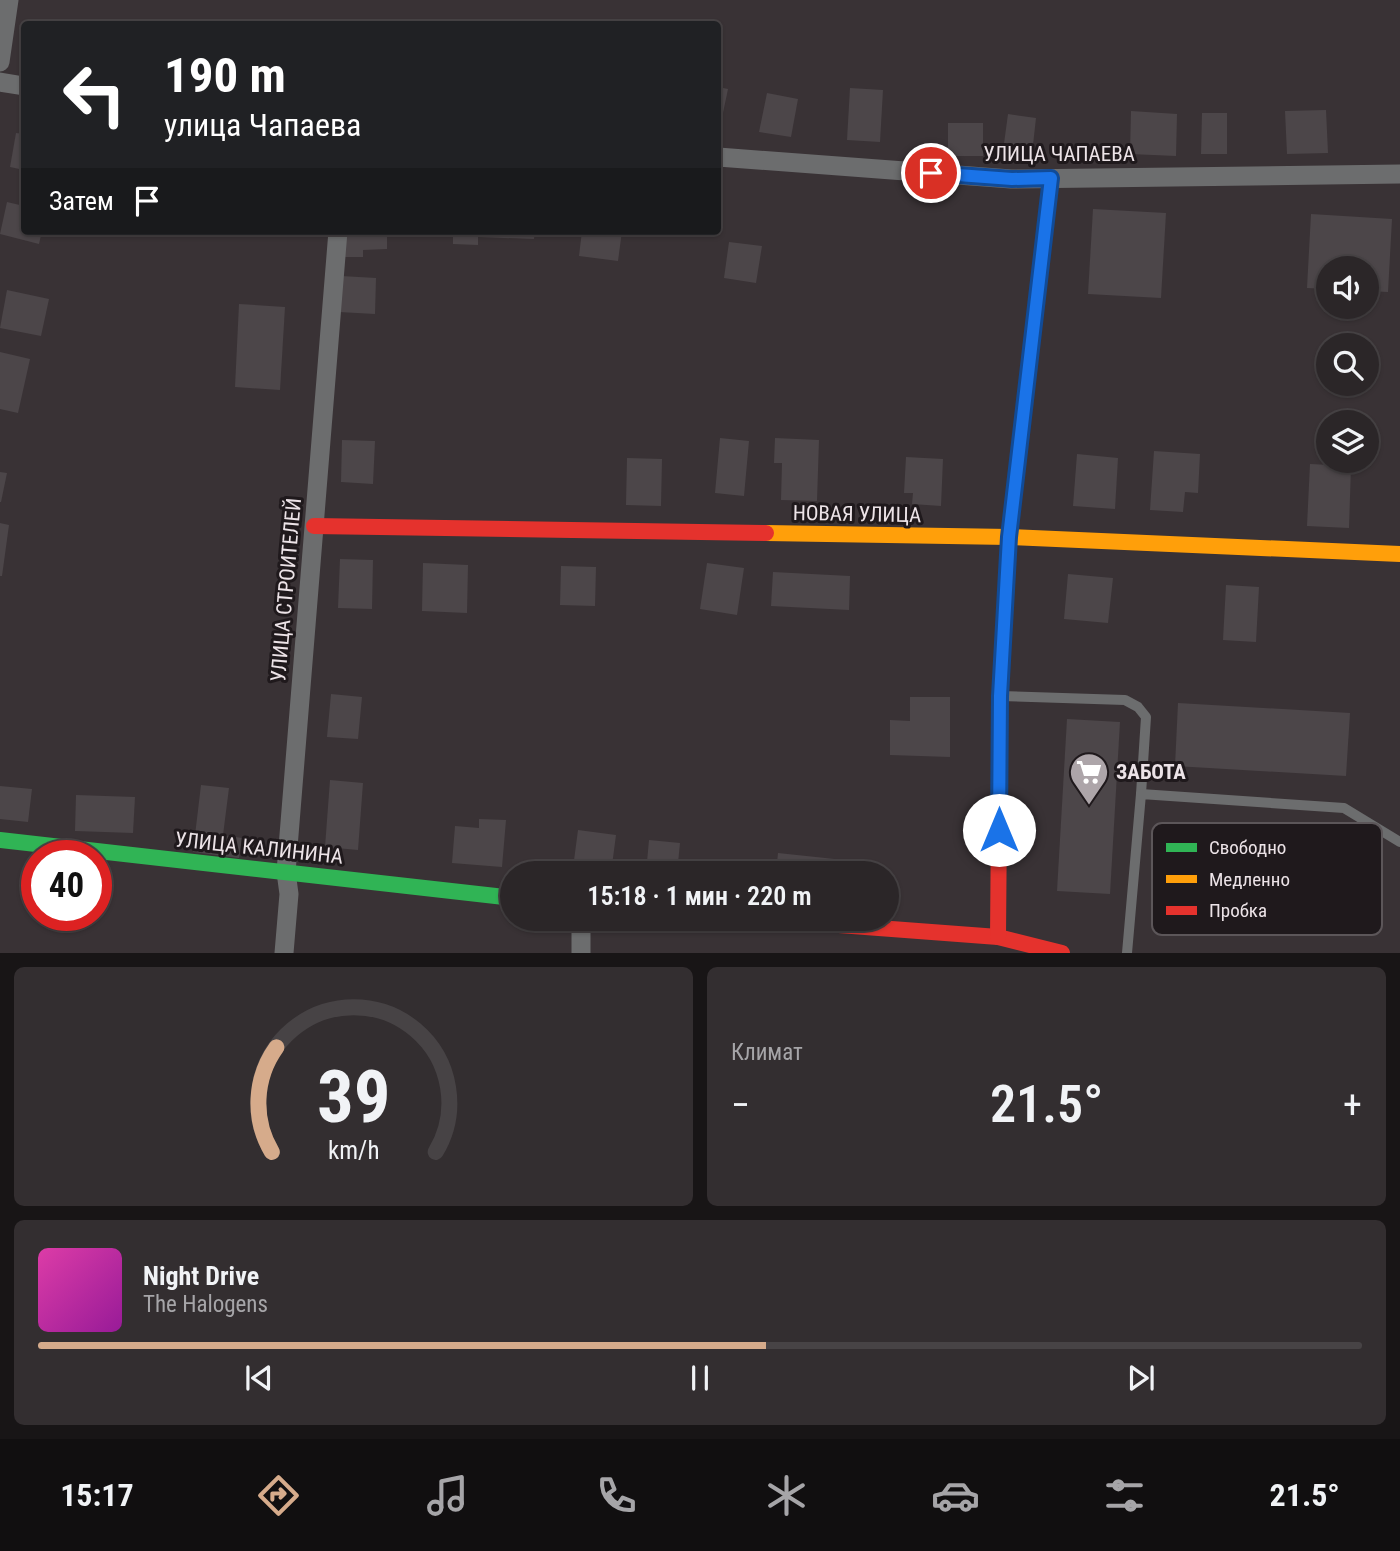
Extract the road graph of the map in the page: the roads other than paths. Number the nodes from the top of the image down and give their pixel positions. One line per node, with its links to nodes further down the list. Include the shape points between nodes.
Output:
1 (9, 0): 2 (street)
2 (0, 62)
3 (0, 82): 4 (street)
4 (21, 86)
5 (721, 157): 7 (street, УЛИЦА ЧАПАЕВА)
6 (1400, 174): 7 (street, УЛИЦА ЧАПАЕВА)
7 (1051, 178): 10 (street)
8 (338, 235): 9 (street, УЛИЦА СТРОИТЕЛЕЙ)
9 (314, 526): 10 (street, НОВАЯ УЛИЦА); 18 (street, УЛИЦА СТРОИТЕЛЕЙ)
10 (1009, 537): 11 (street, НОВАЯ УЛИЦА); 12 (street)
11 (1400, 554)
12 (1000, 696): 13 (lane, via 1125,700 1138,707 1146,717); 22 (street)
13 (1141, 794): 14 (lane, via 1343,808); 26 (lane)
14 (1368, 823)
15 (1382, 831): 17 (lane)
16 (0, 840): 18 (street, УЛИЦА КАЛИНИНА)
17 (1400, 842)
18 (286, 873): 19 (street, УЛИЦА КАЛИНИНА); 23 (street, УЛИЦА СТРОИТЕЛЕЙ, via 289,894)
19 (500, 897)
20 (899, 930): 22 (street)
21 (581, 931): 24 (street)
22 (998, 937): 25 (street)
23 (284, 953)
24 (582, 953)
25 (1062, 953)
26 (1127, 953)

